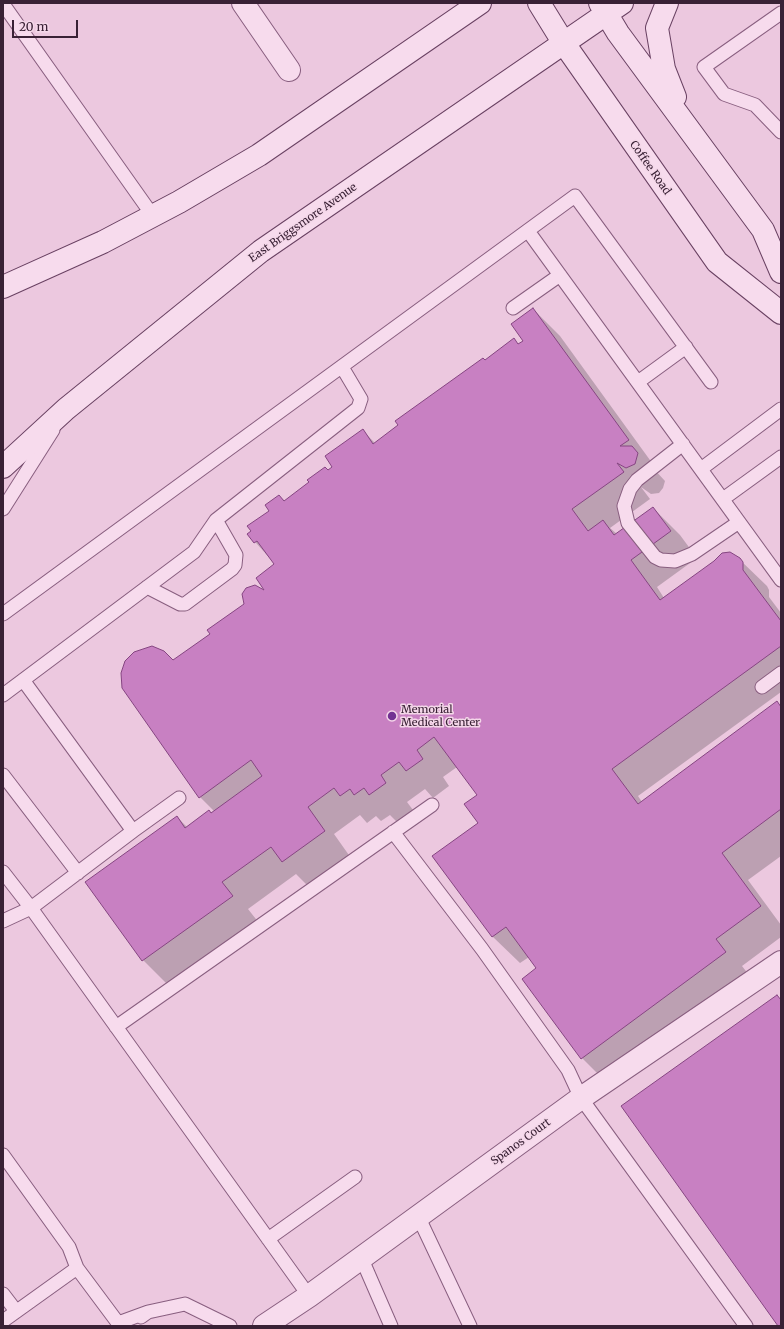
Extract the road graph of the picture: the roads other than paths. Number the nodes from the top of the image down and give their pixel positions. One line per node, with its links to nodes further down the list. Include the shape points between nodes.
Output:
1 (243, 3): 11 (main road)
2 (455, 3): 9 (main road)
3 (480, 3): 9 (main road)
4 (539, 3): 10 (main road, Coffee Road)
5 (667, 3): 12 (main road, via 657,28 664,69)
6 (3, 4): 14 (lane)
7 (609, 7): 10 (main road, East Briggsmore Avenue); 12 (main road, via 618,33)
8 (781, 13): 13 (lane, via 704,67 724,94 754,105)
9 (435, 34): 14 (main road, via 259,155)
10 (563, 42): 20 (main road, Coffee Road, via 717,262); 25 (main road, East Briggsmore Avenue, via 261,251)
11 (289, 70)
12 (684, 122): 16 (main road, via 763,230)
13 (781, 132)
14 (153, 216): 18 (main road)
15 (528, 231): 17 (lane); 21 (lane, via 576,196); 22 (lane)
16 (781, 272)
17 (560, 275): 19 (lane); 23 (lane)
18 (3, 287)
19 (513, 308)
20 (781, 313)
21 (686, 347): 23 (lane); 24 (lane)
22 (342, 366): 33 (lane, via 361,399 358,408); 37 (lane)
23 (638, 382): 27 (lane)
24 (711, 382)
25 (66, 409): 29 (main road, East Briggsmore Avenue); 32 (lane)
26 (781, 409): 30 (lane)
27 (683, 444): 30 (lane); 34 (lane, via 637,480 630,489 624,506 628,523 655,557 675,561 692,554)
28 (781, 457): 31 (lane)
29 (3, 467)
30 (701, 469): 31 (lane)
31 (723, 499): 34 (lane)
32 (3, 509)
33 (216, 520): 36 (lane, via 194,552); 36 (lane, via 236,556 232,569 185,604 180,604)
34 (739, 522): 35 (lane)
35 (781, 580)
36 (147, 587): 39 (lane)
37 (3, 614)
38 (781, 673): 40 (lane)
39 (23, 680): 41 (lane); 45 (lane)
40 (762, 687)
41 (3, 695)
42 (3, 775): 48 (lane)
43 (179, 798): 45 (lane)
44 (432, 805): 46 (lane)
45 (133, 830): 48 (lane)
46 (393, 832): 52 (lane); 53 (lane, via 482,949 568,1070)
47 (3, 872): 49 (lane)
48 (78, 873): 49 (lane)
49 (31, 908): 50 (lane); 52 (lane)
50 (3, 921)
51 (780, 966): 53 (main road, Spanos Court)
52 (116, 1027): 57 (lane)
53 (581, 1098): 56 (main road, Spanos Court); 70 (lane)
54 (3, 1155): 59 (lane, via 69,1247)
55 (355, 1177): 57 (lane)
56 (418, 1216): 58 (main road, Spanos Court); 69 (lane)
57 (268, 1239): 61 (lane)
58 (361, 1257): 61 (main road, Spanos Court); 68 (lane)
59 (77, 1268): 62 (lane); 63 (lane, via 118,1323)
60 (3, 1294): 62 (lane)
61 (309, 1296): 67 (main road, Spanos Court)
62 (16, 1312): 64 (lane)
63 (148, 1312): 65 (lane); 66 (lane, via 185,1304)
64 (3, 1321)
65 (128, 1326)
66 (230, 1326)
67 (264, 1326)
68 (391, 1326)
69 (470, 1326)
70 (746, 1326)

